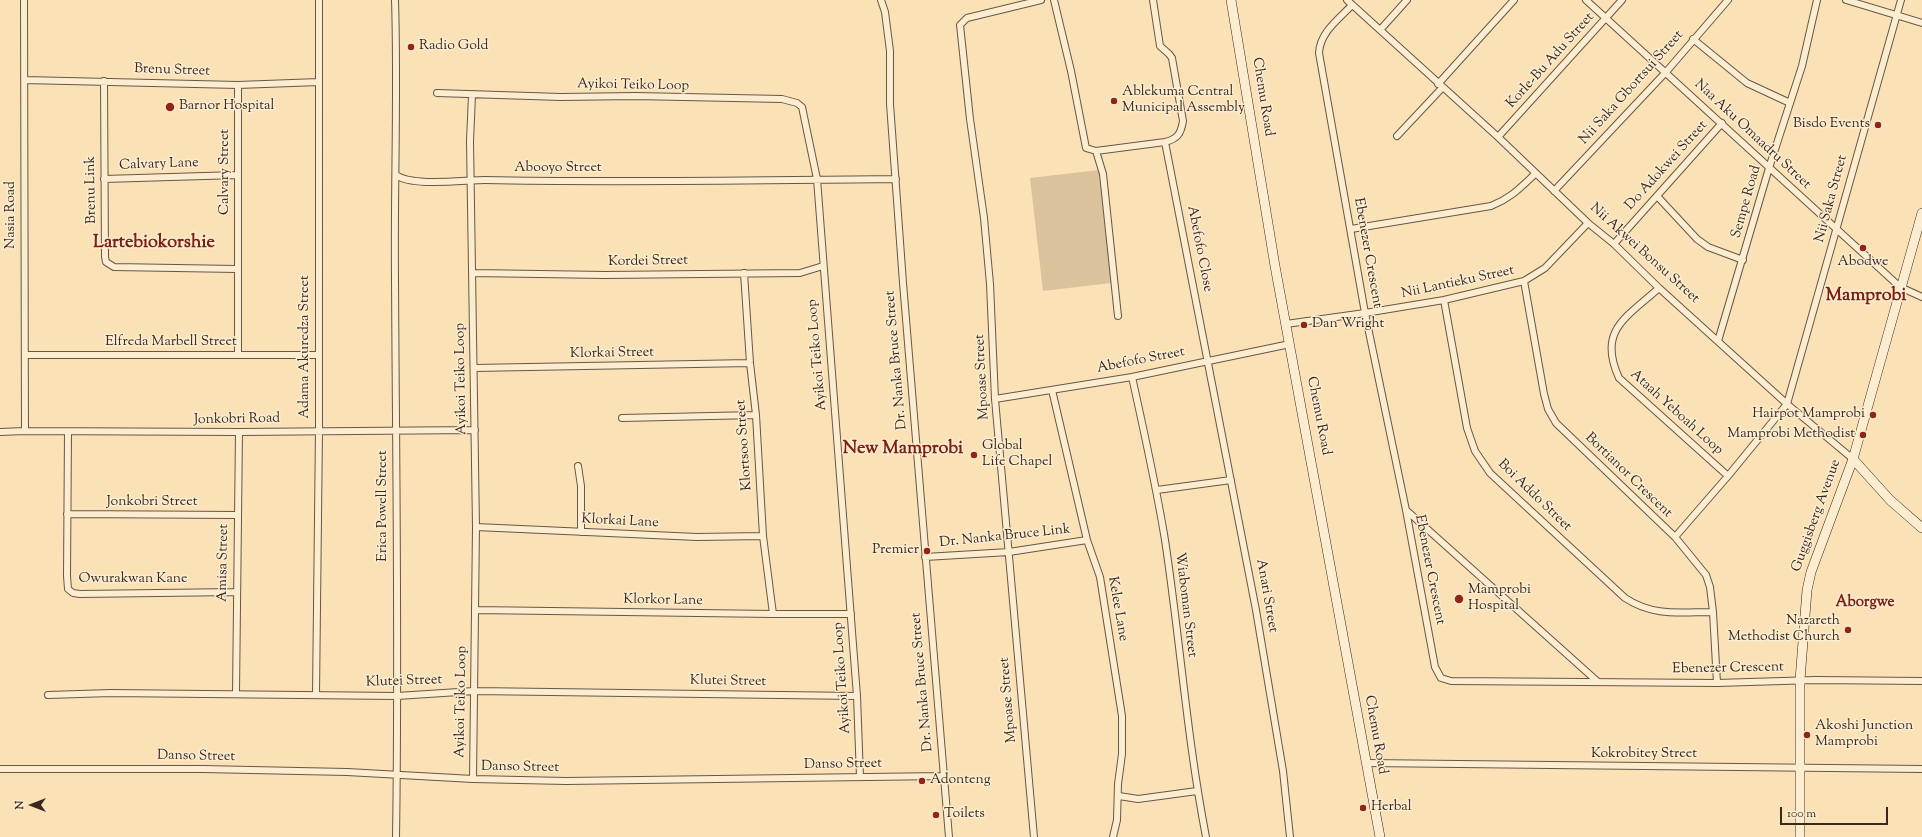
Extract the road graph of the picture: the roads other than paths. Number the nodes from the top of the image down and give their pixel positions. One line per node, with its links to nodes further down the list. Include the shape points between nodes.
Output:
1 (24, 0): 25 (street, Nasia Road)
2 (319, 0): 27 (street, Adama Akuredza Street)
3 (395, 0): 41 (street)
4 (881, 0): 44 (street, Dr. Nanka Bruce Street, via 890,51 890,104)
5 (1041, 0): 76 (street, Mpoase Street, via 967,18 960,25 985,226)
6 (1054, 0): 37 (street, via 1086,148)
7 (1153, 0): 36 (street, via 1160,46 1172,58 1183,121 1182,129 1176,138)
8 (1231, 0): 65 (street, Chemu Road)
9 (1347, 0): 18 (street, Nii Akwei Bonsu Street)
10 (1407, 0): 22 (street)
11 (1514, 0): 29 (street)
12 (1586, 0): 20 (street, Naa Aku Omaadru Street)
13 (1622, 0): 20 (street, Korle-Bu Adu Street)
14 (1728, 0): 23 (street, Nii Saka Gbortsui Street)
15 (1817, 0): 32 (street, Sempe Road, via 1802,66)
16 (1846, 0): 19 (street)
17 (1901, 0): 19 (street, Nii Saka Street)
18 (1352, 5): 22 (street, Nii Akwei Bonsu Street); 50 (street, Ebenezer Crescent, via 1323,35 1319,43)
19 (1896, 16): 21 (street); 51 (street, Nii Saka Street)
20 (1606, 18): 24 (street, Naa Aku Omaadru Street); 35 (street, Korle-Bu Adu Street)
21 (1922, 23)
22 (1380, 30): 29 (street, Nii Akwei Bonsu Street)
23 (1694, 39): 24 (street, Nii Saka Gbortsui Street); 32 (street, via 1747,83)
24 (1666, 72): 33 (street, Naa Aku Omaadru Street); 46 (street, Nii Saka Gbortsui Street)
25 (24, 80): 26 (street, Brenu Street); 68 (street, Nasia Road)
26 (104, 81): 28 (street, Brenu Street); 42 (street, Brenu Link)
27 (319, 82): 28 (street, Brenu Street); 70 (street, Adama Akuredza Street)
28 (238, 85): 40 (street, Calvary Street)
29 (1440, 86): 34 (street); 35 (street, Nii Akwei Bonsu Street)
30 (437, 93): 31 (street)
31 (472, 95): 43 (street, Ayikoi Teiko Loop, via 782,99 802,107); 45 (street, Ayikoi Teiko Loop)
32 (1790, 103): 38 (street, Sempe Road)
33 (1722, 123): 38 (street, Naa Aku Omaadru Street); 47 (street, Do Adokwei Street)
34 (1397, 136)
35 (1498, 137): 39 (street, Nii Akwei Bonsu Street)
36 (1165, 142): 37 (street); 71 (street, Abefofo Close)
37 (1096, 151): 64 (street, via 1103,174)
38 (1769, 168): 51 (street, Naa Aku Omaadru Street); 53 (street, Sempe Road)
39 (1535, 174): 46 (street, Nii Akwei Bonsu Street); 50 (street, via 1506,200 1491,206)
40 (238, 175): 42 (street, Calvary Lane); 55 (street, Calvary Street)
41 (396, 175): 45 (street, Abooyo Street, via 402,180 413,181); 83 (street, Erica Powell Street)
42 (104, 179): 55 (street, Brenu Link, via 105,257 109,266)
43 (816, 179): 44 (street, Abooyo Street); 45 (street, Abooyo Street, via 563,182); 54 (street, Ayikoi Teiko Loop)
44 (896, 179): 102 (street, Dr. Nanka Bruce Street)
45 (471, 180): 56 (street, Ayikoi Teiko Loop)
46 (1554, 191): 49 (street, Nii Akwei Bonsu Street)
47 (1656, 196): 52 (street, Do Adokwei Street); 53 (street, via 1697,239 1708,247)
48 (1922, 213): 59 (street, Guggisberg Avenue)
49 (1588, 223): 52 (street, Nii Akwei Bonsu Street); 58 (street, Nii Lantieku Street, via 1545,268)
50 (1351, 229): 63 (street, Ebenezer Crescent)
51 (1837, 229): 59 (street, Naa Aku Omaadru Street); 77 (street, Nii Saka Street)
52 (1614, 244): 60 (street, Nii Akwei Bonsu Street)
53 (1743, 260): 66 (street, Sempe Road)
54 (823, 266): 57 (street, Kordei Street, via 800,273); 107 (street, Ayikoi Teiko Loop)
55 (237, 269): 69 (street, Calvary Street)
56 (473, 273): 57 (street, Kordei Street); 73 (street, Ayikoi Teiko Loop)
57 (744, 273): 72 (street, Klortsoo Street)
58 (1524, 282): 62 (street, Nii Lantieku Street); 99 (street, Bortianor Crescent, via 1544,394 1548,409 1556,423)
59 (1900, 287): 61 (street, Naa Aku Omaadru Street); 87 (street, Guggisberg Avenue)
60 (1659, 288): 66 (street, Nii Akwei Bonsu Street); 89 (street, Ataah Yeboah Loop, via 1617,327 1610,351 1613,365 1619,378)
61 (1922, 297)
62 (1444, 300): 63 (street, Nii Lantieku Street); 105 (street, Boi Addo Street, via 1467,428 1475,451 1490,473 1625,598 1638,607 1655,612)
63 (1365, 313): 65 (street, Nii Lantieku Street); 92 (street, Ebenezer Crescent)
64 (1118, 316)
65 (1286, 324): 67 (street, Chemu Road)
66 (1718, 341): 77 (street, Nii Akwei Bonsu Street)
67 (1290, 344): 71 (street, Abefofo Street); 118 (street, Chemu Road)
68 (25, 355): 69 (street, Elfreda Marbell Street); 82 (street, Nasia Road)
69 (238, 355): 70 (street, Elfreda Marbell Street)
70 (318, 355): 80 (street, Adama Akuredza Street)
71 (1209, 360): 74 (street, Abefofo Street); 90 (street, Anari Street)
72 (750, 363): 73 (street, Klorkai Street); 78 (street, Klortsoo Street)
73 (474, 368): 81 (street, Ayikoi Teiko Loop)
74 (1132, 377): 75 (street, Abefofo Street); 91 (street, Wiaboman Street)
75 (1052, 390): 76 (street, Abefofo Street); 100 (street, Kelee Lane)
76 (995, 399): 101 (street, Mpoase Street)
77 (1787, 404): 87 (street, Nii Akwei Bonsu Street); 89 (street)
78 (756, 415): 79 (street); 98 (street, Klortsoo Street)
79 (622, 418)
80 (319, 430): 83 (street, Jonkobri Road); 86 (street, Jonkobri Road); 115 (street, Adama Akuredza Street)
81 (475, 430): 83 (street, Jonkobri Road); 96 (street, Ayikoi Teiko Loop)
82 (24, 431): 84 (street, Jonkobri Road); 85 (street, Jonkobri Road)
83 (396, 431): 116 (street, Erica Powell Street)
84 (0, 432)
85 (68, 432): 86 (street, Jonkobri Road); 93 (street, Owurakwan Kane)
86 (239, 432): 94 (street, Amisa Street)
87 (1853, 459): 95 (street, Nii Akwei Bonsu Street, via 1859,468); 108 (street, Guggisberg Avenue, via 1811,572 1807,590)
88 (578, 466): 97 (street, via 581,486)
89 (1728, 476): 99 (street)
90 (1231, 480): 91 (street); 133 (street, Anari Street, via 1285,780)
91 (1157, 490): 126 (street, Wiaboman Street)
92 (1406, 510): 110 (street); 110 (street, Ebenezer Crescent, via 1435,666 1441,678 1451,681)
93 (67, 514): 94 (street, Jonkobri Street); 103 (street, Owurakwan Kane, via 67,576 68,589 73,593)
94 (237, 515): 103 (street, Amisa Street)
95 (1920, 524)
96 (476, 527): 97 (street, Klorkai Lane); 104 (street, Ayikoi Teiko Loop)
97 (581, 532): 98 (street, Klorkai Lane, via 698,537)
98 (763, 536): 106 (street, Klortsoo Street)
99 (1675, 537): 105 (street, Bortianor Crescent, via 1706,575)
100 (1088, 540): 101 (street, Dr. Nanka Bruce Link); 127 (street, Kelee Lane, via 1100,577 1122,716)
101 (1009, 552): 102 (street, Dr. Nanka Bruce Link); 130 (street, Mpoase Street)
102 (925, 558): 123 (street, Dr. Nanka Bruce Street)
103 (236, 592): 113 (street, Amisa Street)
104 (475, 610): 106 (street, Klorkor Lane); 112 (street, Ayikoi Teiko Loop)
105 (1713, 612): 111 (street, Bortianor Crescent)
106 (773, 614): 107 (street, Klorkor Lane)
107 (851, 614): 117 (street, Ayikoi Teiko Loop)
108 (1800, 680): 109 (street, Ebenezer Crescent); 111 (street, Ebenezer Crescent); 119 (street, Guggisberg Avenue)
109 (1922, 681)
110 (1598, 682): 111 (street, Ebenezer Crescent)
111 (1717, 683)
112 (474, 691): 116 (street, Klutei Street); 117 (street, Klutei Street); 125 (street, Ayikoi Teiko Loop)
113 (236, 693): 114 (street, Klutei Street); 115 (street, Klutei Street)
114 (48, 695)
115 (316, 695): 116 (street, Klutei Street)
116 (397, 696): 122 (street, Erica Powell Street)
117 (857, 696): 124 (street, Ayikoi Teiko Loop)
118 (1366, 763): 119 (street, Kokrobitey Street); 134 (street, Chemu Road)
119 (1800, 768): 121 (street, Kokrobitey Street); 135 (street, Guggisberg Avenue)
120 (0, 769): 122 (street, Danso Street, via 211,770)
121 (1922, 769)
122 (397, 775): 125 (street, Danso Street); 128 (street, Erica Powell Street)
123 (943, 776): 124 (street, Danso Street); 129 (street, Dr. Nanka Bruce Street)
124 (860, 777): 125 (street, Danso Street, via 614,781)
125 (473, 779)
126 (1197, 791): 127 (street, via 1138,798); 132 (street, Wiaboman Street)
127 (1119, 796): 131 (street, Kelee Lane)
128 (396, 837)
129 (949, 837)
130 (1034, 837)
131 (1113, 837)
132 (1206, 837)
133 (1290, 837)
134 (1380, 837)
135 (1800, 837)

